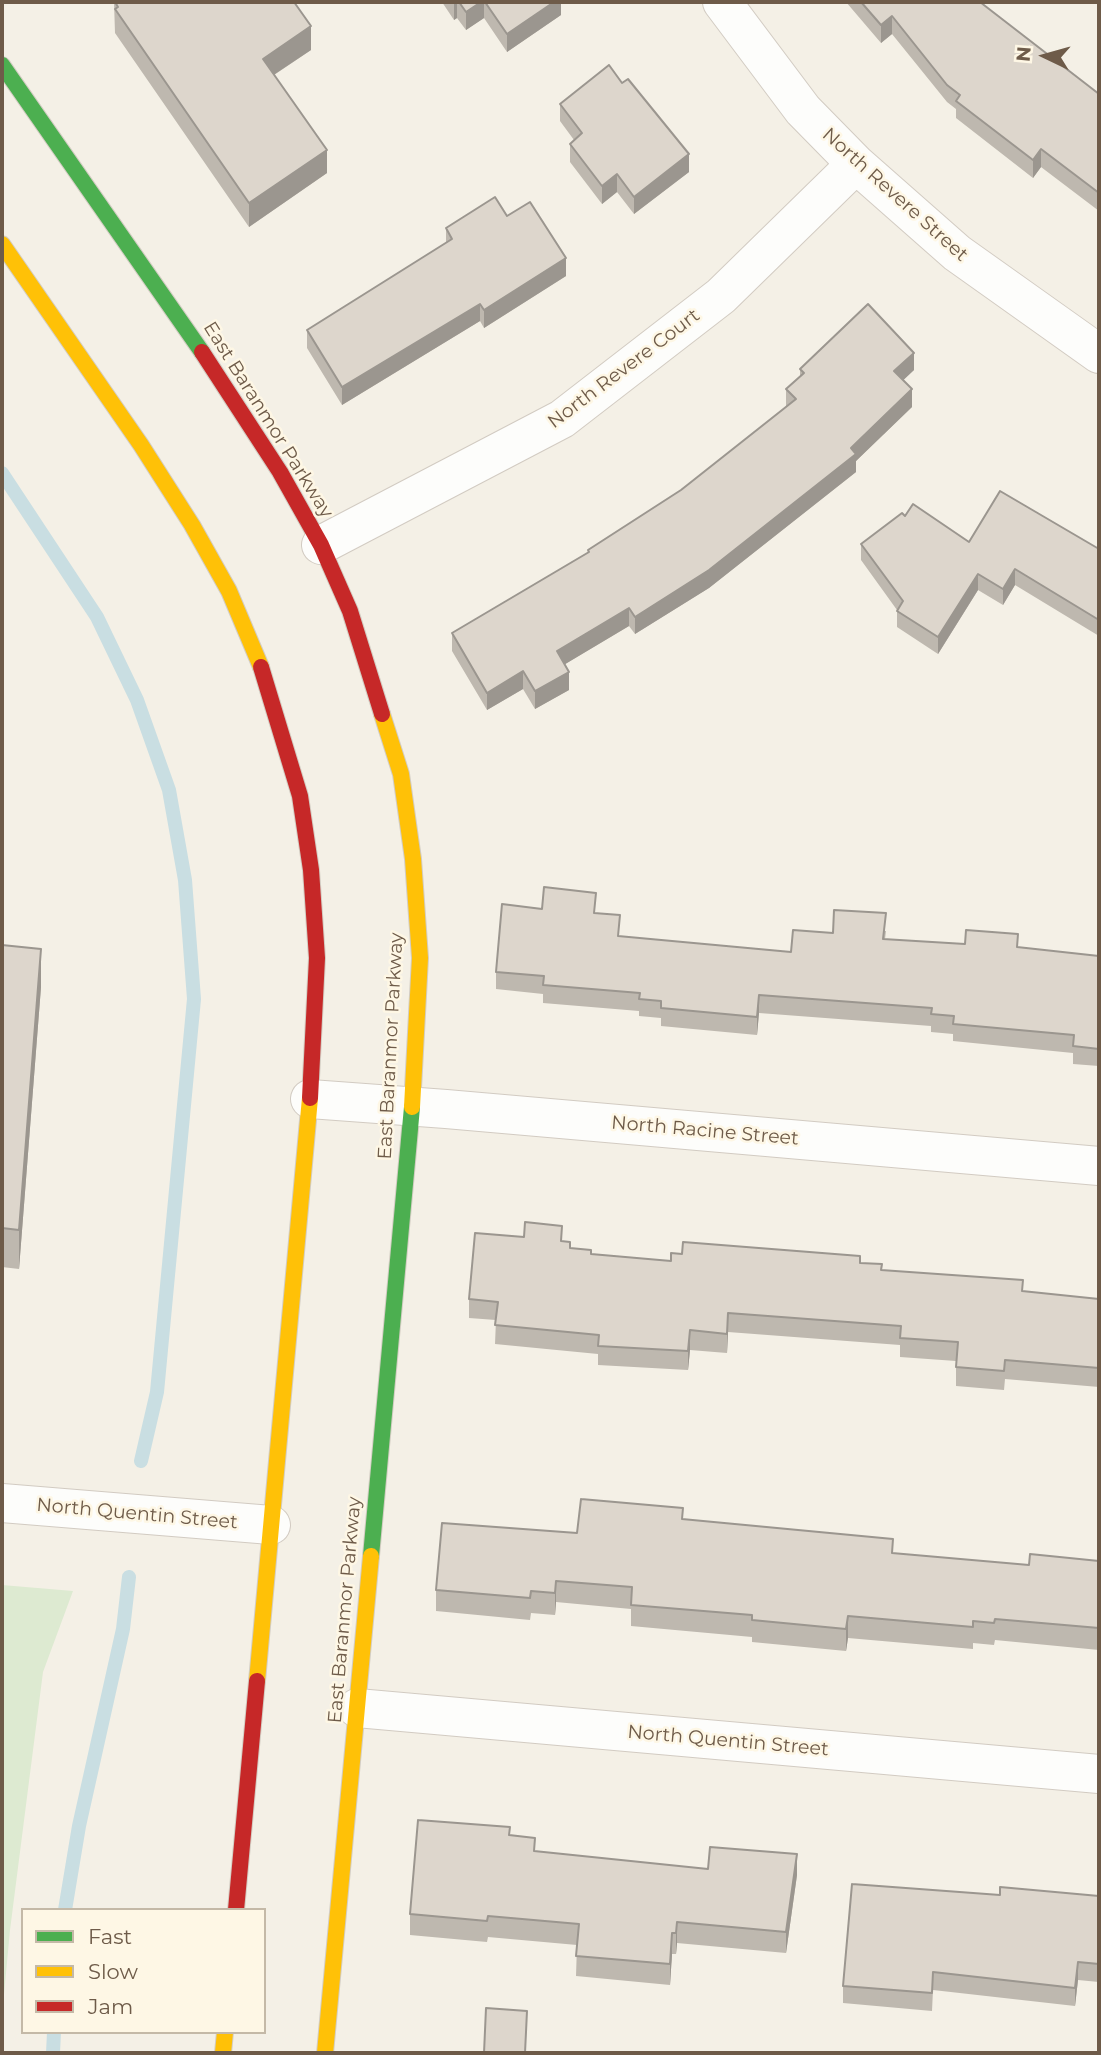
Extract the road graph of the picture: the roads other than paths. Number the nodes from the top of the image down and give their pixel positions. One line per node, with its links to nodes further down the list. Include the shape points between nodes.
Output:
1 (722, 2): 3 (street, North Revere Street, via 803,110)
2 (2, 65): 6 (street, East Baranmor Parkway, via 227,387)
3 (856, 164): 5 (street, North Revere Street, via 957,253); 6 (street, North Revere Court, via 721,296 562,419)
4 (2, 244): 7 (street, via 192,525 254,648 300,796 311,870 317,958)
5 (1099, 355)
6 (321, 545): 8 (street, East Baranmor Parkway, via 350,611 401,774 420,958)
7 (310, 1099): 8 (street, North Racine Street); 11 (street)
8 (412, 1106): 9 (street, North Racine Street); 12 (street, East Baranmor Parkway)
9 (1099, 1166)
10 (2, 1503): 11 (street, North Quentin Street)
11 (271, 1525): 14 (street)
12 (357, 1708): 13 (street, North Quentin Street); 17 (street, East Baranmor Parkway)
13 (1099, 1774)
14 (236, 1908)
15 (225, 2034): 16 (street)
16 (223, 2053)
17 (325, 2053)

